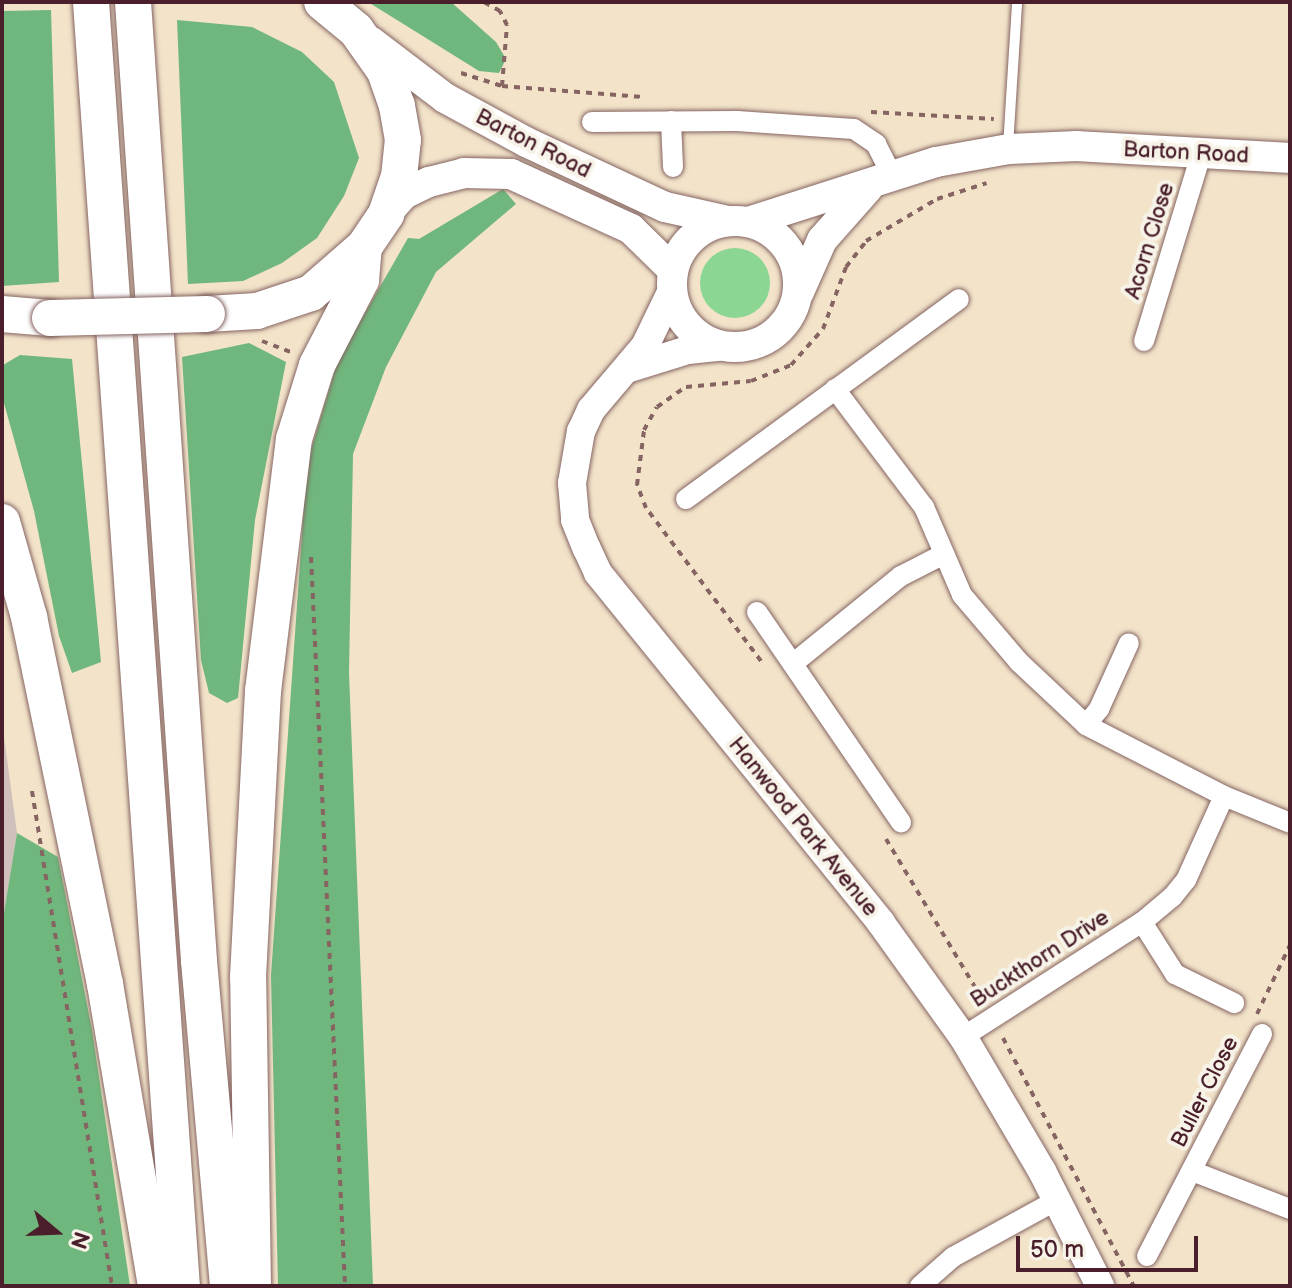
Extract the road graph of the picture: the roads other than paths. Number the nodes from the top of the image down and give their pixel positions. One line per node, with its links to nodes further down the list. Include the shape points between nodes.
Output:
1 (91, 2): 43 (highway)
2 (133, 2): 44 (highway, via 199,961)
3 (322, 2): 5 (highway)
4 (1017, 2): 8 (lane)
5 (356, 30): 13 (highway, via 385,71 403,140 399,177); 14 (main road, Barton Road, via 445,98 526,142 665,207)
6 (671, 121): 7 (street, Barton Road); 11 (street); 12 (street, Barton Road, via 854,129 876,144)
7 (592, 122)
8 (1008, 134): 9 (main road, Barton Road, via 1077,146); 12 (main road, Barton Road)
9 (1201, 154): 10 (main road, Barton Road); 20 (street, Acorn Close)
10 (1290, 158)
11 (673, 167)
12 (880, 183): 14 (main road, Barton Road); 18 (main road, Barton Road, via 822,240)
13 (386, 214): 15 (highway); 16 (main road, Barton Road, via 404,194 429,182 464,173 511,174 631,229)
14 (738, 221): 16 (main road, via 693,237); 18 (main road, via 782,241 794,260)
15 (364, 247): 19 (highway, bridge, via 311,293 257,311 50,318); 45 (highway, via 361,280 317,365 294,439 283,511 250,879)
16 (673, 280): 21 (main road, via 688,326); 22 (street, Hanwood Park Avenue, via 645,346)
17 (959, 299): 23 (street)
18 (795, 303): 21 (main road, via 769,337)
19 (2, 314)
20 (1144, 341)
21 (726, 346): 22 (street, via 688,350)
22 (623, 370): 37 (street, Hanwood Park Avenue, via 591,410 574,459 575,520 598,573 881,923)
23 (835, 389): 24 (street); 26 (street, via 924,507)
24 (686, 499)
25 (2, 522): 42 (highway, via 29,617 102,968)
26 (942, 555): 29 (street, via 901,576); 30 (street, via 972,606 1030,673)
27 (757, 612): 29 (street)
28 (1129, 643): 30 (street, via 1099,709)
29 (795, 662): 32 (street)
30 (1086, 725): 31 (street)
31 (1224, 796): 33 (street); 34 (street, Buckthorn Drive, via 1186,880)
32 (901, 822)
33 (1290, 823)
34 (1142, 922): 35 (street, Buckthorn Drive, via 1175,974); 37 (street, Buckthorn Drive)
35 (1234, 1003)
36 (1262, 1034): 38 (street, Buller Close)
37 (963, 1037): 39 (street, Hanwood Park Avenue)
38 (1192, 1171): 40 (street, Buller Close); 41 (street, Buller Close)
39 (1057, 1200): 46 (street, via 953,1257); 47 (street, Hanwood Park Avenue)
40 (1290, 1209)
41 (1147, 1256)
42 (156, 1286)
43 (182, 1286)
44 (228, 1286)
45 (253, 1286)
46 (920, 1286)
47 (1100, 1286)

